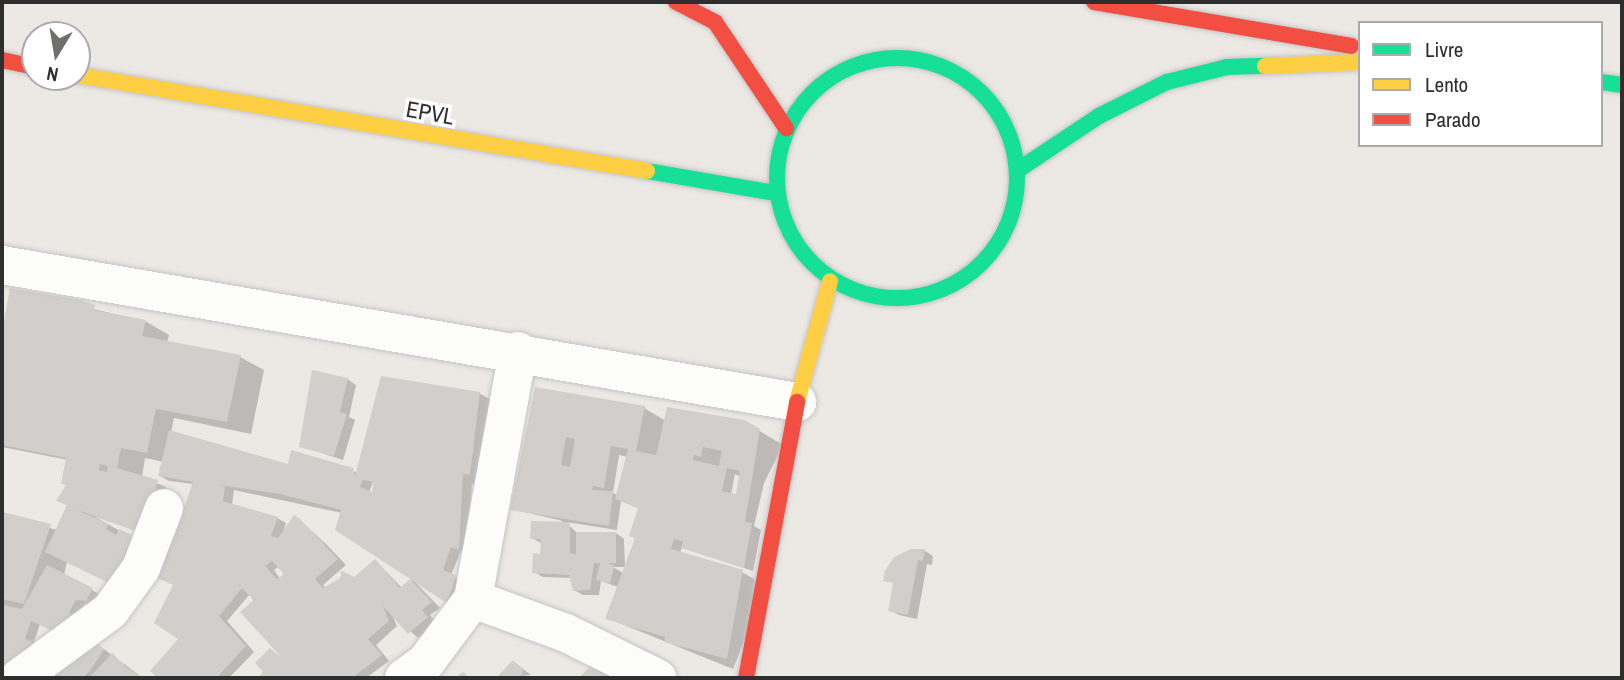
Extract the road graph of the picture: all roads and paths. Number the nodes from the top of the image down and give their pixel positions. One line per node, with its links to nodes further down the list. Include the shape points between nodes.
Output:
1 (676, 2): 10 (main road, via 715,22)
2 (1094, 2): 3 (main road)
3 (1358, 47)
4 (2, 60): 6 (main road)
5 (1358, 62): 11 (main road, via 1227,66 1167,82 1099,116)
6 (21, 64)
7 (91, 77): 12 (main road, EPVL)
8 (1603, 82): 9 (main road)
9 (1622, 85)
10 (786, 128): 11 (main road, via 809,95 840,71 878,58 918,58 988,95 1010,129); 12 (main road)
11 (1021, 168): 14 (main road, via 1003,243 944,293 866,298)
12 (775, 193): 14 (main road, via 804,258)
13 (2, 265): 15 (street)
14 (830, 281): 16 (main road)
15 (518, 351): 16 (street); 18 (street)
16 (797, 402): 22 (main road)
17 (164, 508): 19 (street, via 141,568 110,611)
18 (473, 599): 20 (street, via 426,662); 21 (street, via 566,633)
19 (19, 678)
20 (404, 678)
21 (657, 678)
22 (746, 678)

